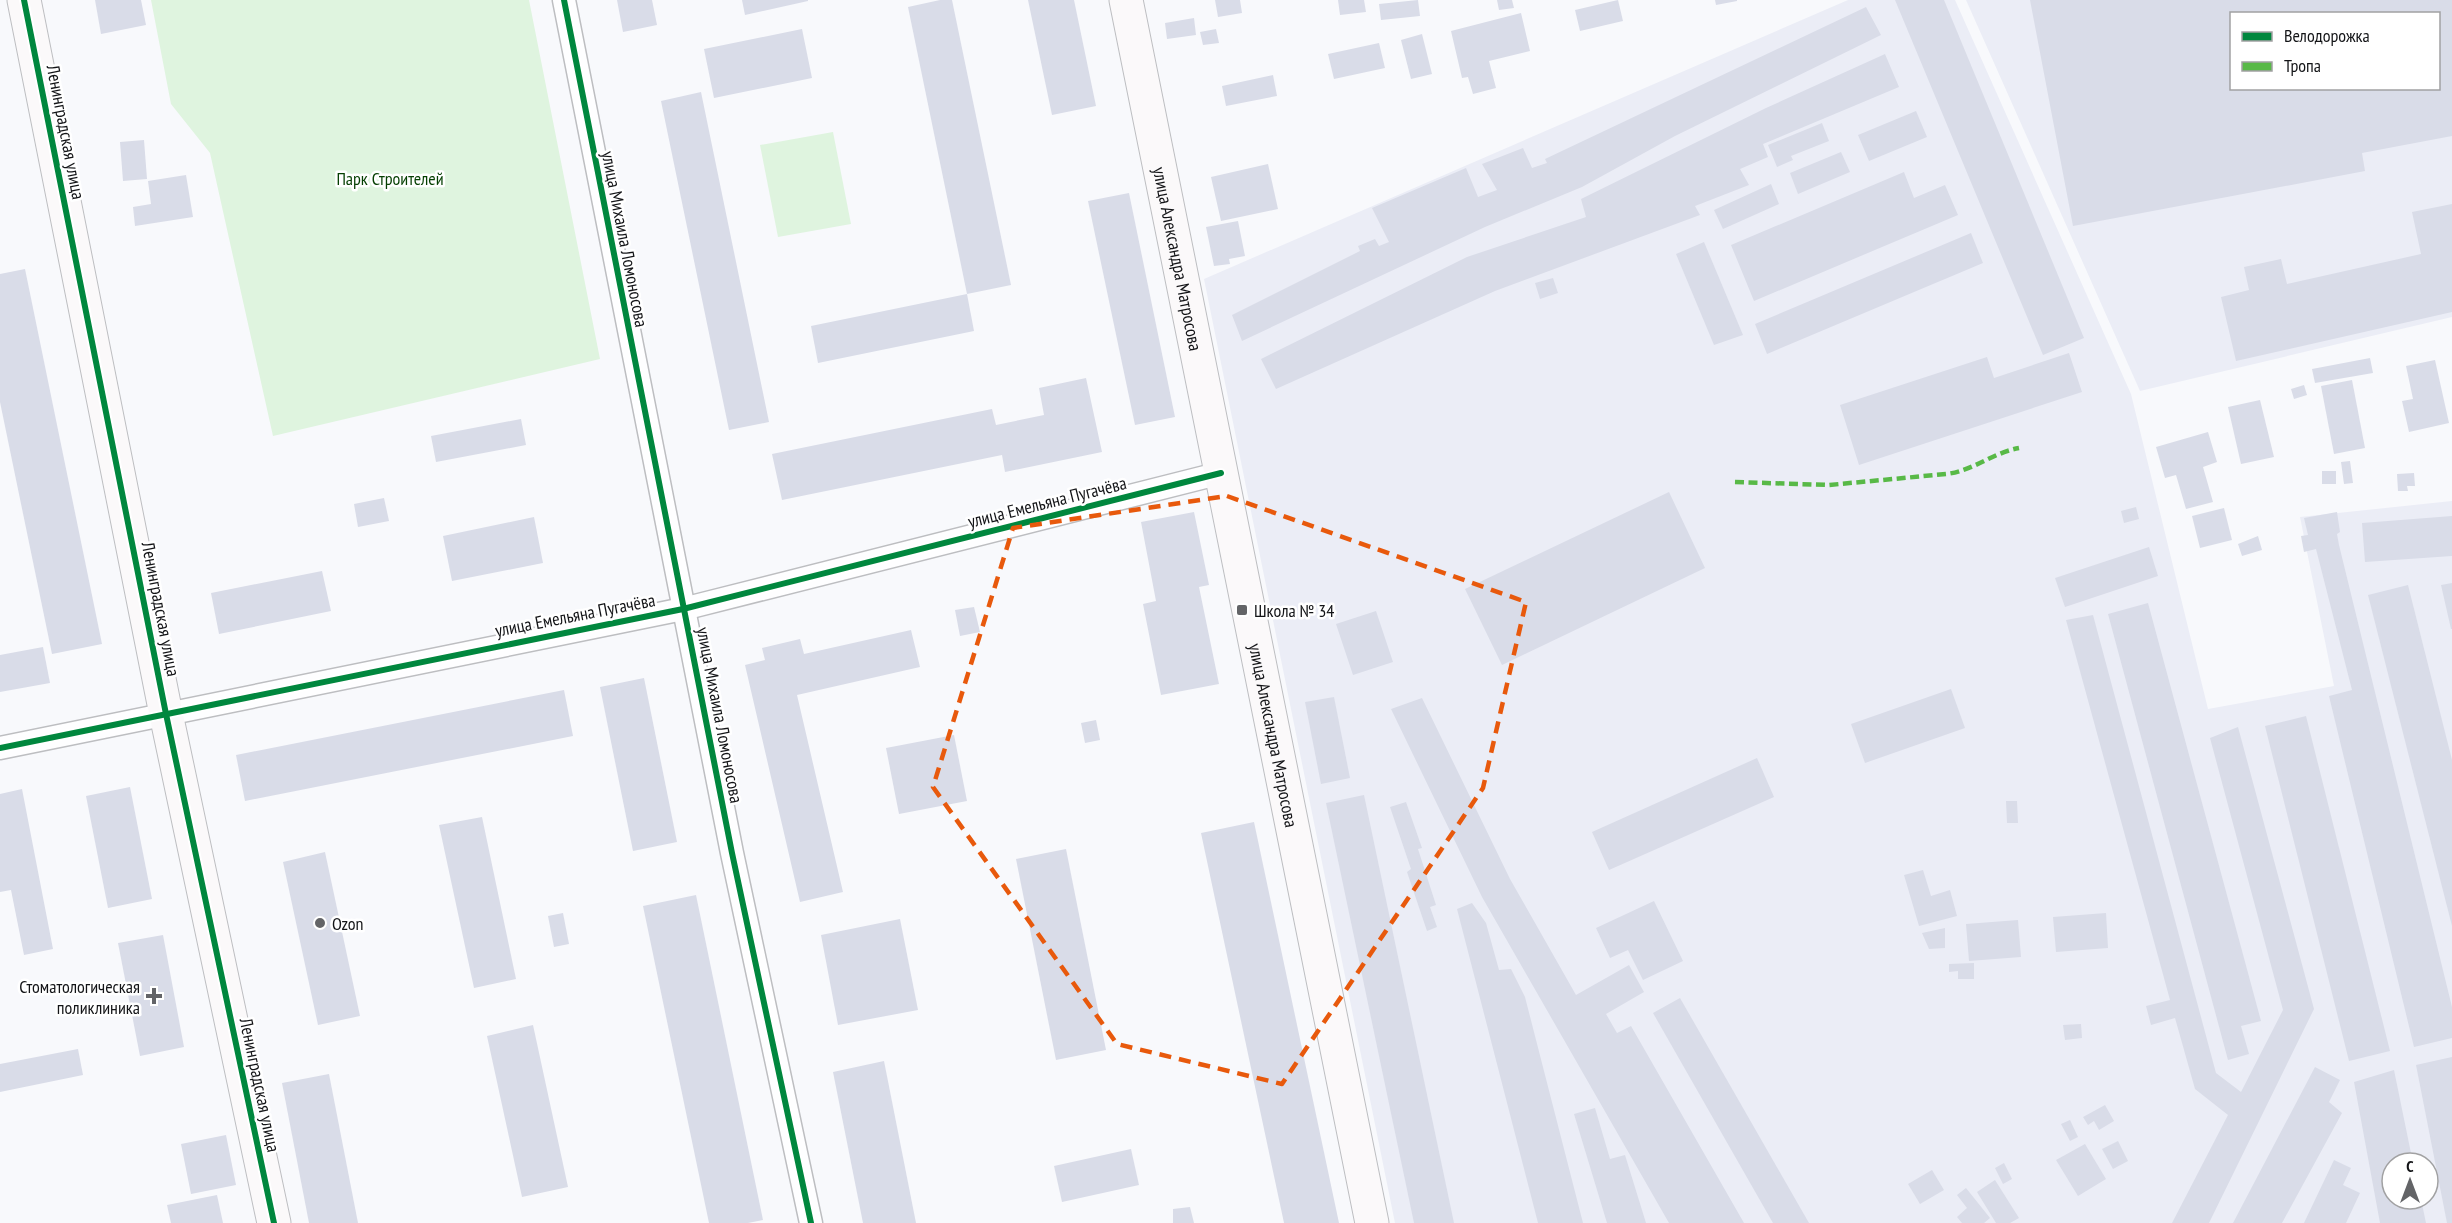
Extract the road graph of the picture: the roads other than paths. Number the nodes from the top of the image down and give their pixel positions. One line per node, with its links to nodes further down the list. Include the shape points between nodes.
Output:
1 (24, 0): 6 (street, Ленинградская улица)
2 (564, 0): 5 (street, улица Михаила Ломоносова)
3 (1126, 0): 4 (street, улица Александра Матросова)
4 (1221, 473): 5 (street, улица Емельяна Пугачёва); 10 (street, улица Александра Матросова)
5 (683, 609): 6 (street, улица Емельяна Пугачёва); 9 (street, улица Михаила Ломоносова)
6 (166, 714): 7 (street, улица Емельяна Пугачёва); 8 (street, Ленинградская улица)
7 (0, 748)
8 (274, 1223)
9 (811, 1223)
10 (1372, 1223)

